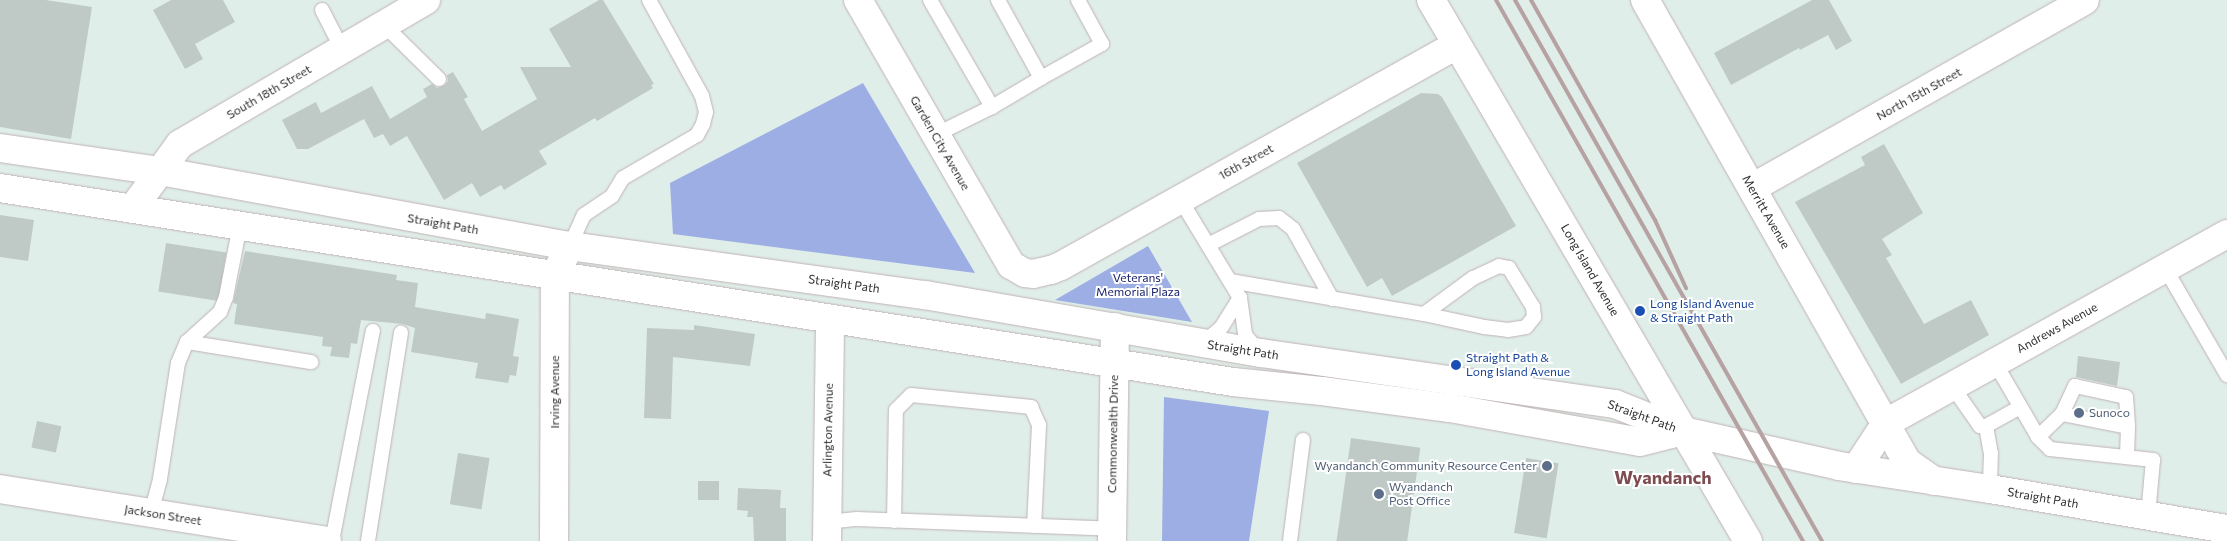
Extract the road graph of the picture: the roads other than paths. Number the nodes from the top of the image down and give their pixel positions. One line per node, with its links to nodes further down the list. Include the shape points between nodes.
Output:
1 (426, 0): 11 (street, South 18th Street)
2 (649, 0): 27 (lane, via 702,96 706,112 703,124 696,135 623,178 612,196 584,215)
3 (858, 0): 17 (street, Garden City Avenue)
4 (930, 0): 16 (lane)
5 (998, 0): 14 (lane)
6 (1078, 0): 14 (lane, via 1102,44)
7 (1431, 0): 12 (street, Long Island Avenue)
8 (1645, 0): 21 (street, Merritt Avenue)
9 (2085, 0): 21 (street, North 15th Street)
10 (322, 10): 13 (lane)
11 (384, 25): 13 (street, South 18th Street); 15 (lane)
12 (1457, 44): 22 (street, 16th Street); 52 (street, Long Island Avenue)
13 (342, 49): 19 (street, South 18th Street, via 180,144)
14 (1041, 78): 16 (lane)
15 (439, 80)
16 (992, 107): 17 (lane)
17 (935, 135): 29 (street, Garden City Avenue, via 1011,265)
18 (0, 148): 19 (street, Straight Path)
19 (160, 171): 23 (street, South 18th Street); 27 (street, Straight Path)
20 (0, 188): 23 (street, Straight Path)
21 (1752, 188): 49 (street, Merritt Avenue)
22 (1180, 199): 26 (lane); 29 (street, 16th Street, via 1061,266)
23 (133, 208): 24 (street, Straight Path)
24 (240, 225): 30 (street, Straight Path); 39 (lane, via 220,312)
25 (2227, 234): 28 (street, Andrews Avenue)
26 (1208, 245): 31 (lane); 33 (lane, via 1258,219 1279,218 1293,229)
27 (570, 246): 30 (street, Irving Avenue); 36 (street, Straight Path, via 925,295)
28 (2165, 268): 44 (street, Andrews Avenue); 45 (lane)
29 (1033, 274)
30 (555, 275): 35 (street, Straight Path); 70 (street, Irving Avenue)
31 (1230, 281): 32 (lane); 33 (lane)
32 (1240, 298): 40 (lane, via 1221,328); 41 (lane, via 1244,335)
33 (1332, 299): 34 (lane)
34 (1424, 314): 34 (lane, via 1484,328 1508,330 1526,327 1534,317 1533,307 1509,268 1500,266 1473,278)
35 (830, 319): 43 (street, Straight Path); 65 (street, Arlington Avenue)
36 (1114, 327): 40 (street, Straight Path); 43 (street, Commonwealth Drive)
37 (372, 331): 68 (lane)
38 (401, 333): 69 (lane)
39 (187, 342): 42 (lane); 60 (lane, via 178,363)
40 (1203, 343): 41 (street, Straight Path)
41 (1260, 353): 52 (street, Straight Path, via 1615,404)
42 (311, 362)
43 (1114, 362): 52 (street, Straight Path, via 1233,382 1450,408 1640,442); 66 (street, Commonwealth Drive)
44 (1995, 363): 46 (street, Andrews Avenue); 47 (lane)
45 (2227, 375)
46 (1952, 386): 49 (street, Andrews Avenue); 50 (lane, via 1980,426)
47 (2020, 407): 50 (lane); 53 (lane)
48 (2062, 414): 51 (lane); 51 (lane, via 2075,386 2126,397); 53 (lane)
49 (1886, 423): 56 (street); 57 (street, Merritt Avenue, via 1907,462)
50 (1986, 426): 59 (lane, via 1991,452)
51 (2128, 427): 55 (lane)
52 (1683, 431): 56 (street, Straight Path); 72 (street, Long Island Avenue)
53 (2038, 437): 55 (lane, via 2050,449)
54 (1303, 440): 71 (lane)
55 (2127, 457): 61 (lane, via 2153,460)
56 (1856, 469): 57 (street, Straight Path)
57 (1934, 481): 59 (street, Straight Path)
58 (0, 489): 60 (street, Jackson Street)
59 (1990, 489): 61 (street, Straight Path)
60 (152, 513): 67 (street, Jackson Street)
61 (2148, 515): 64 (street, Straight Path)
62 (894, 521): 63 (lane); 63 (lane, via 896,410 912,395 1031,406 1039,425); 65 (lane, via 857,519)
63 (1034, 526): 66 (lane)
64 (2227, 529)
65 (827, 531)
66 (1112, 535)
67 (327, 541)
68 (332, 541)
69 (368, 541)
70 (554, 541)
71 (1290, 541)
72 (1748, 541)

